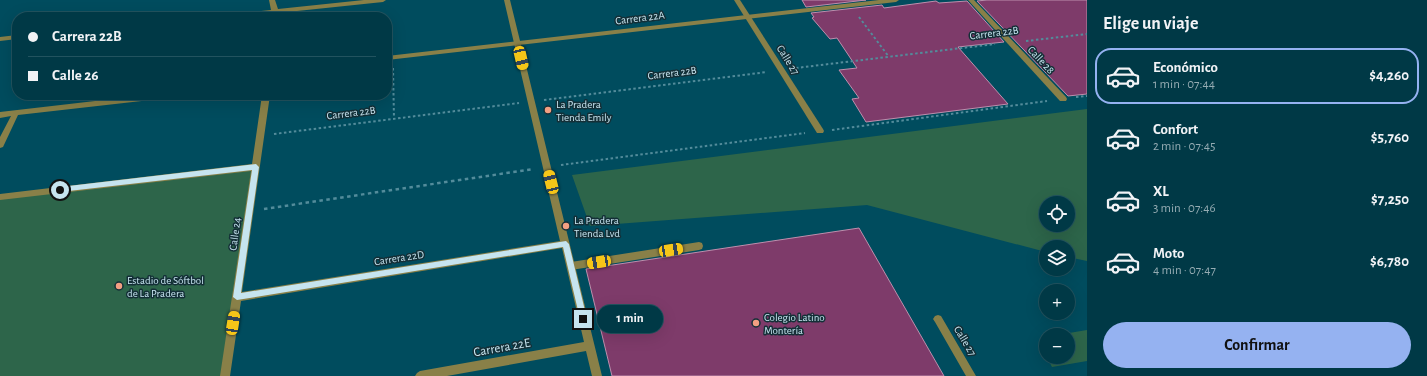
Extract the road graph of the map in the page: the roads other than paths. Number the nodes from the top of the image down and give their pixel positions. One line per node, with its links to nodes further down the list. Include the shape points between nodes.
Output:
1 (272, 0): 7 (street)
2 (383, 0): 8 (street)
3 (507, 0): 12 (street)
4 (737, 0): 9 (street, Calle 27)
5 (896, 0): 9 (street, Carrera 22A)
6 (971, 0): 14 (street, Calle 28)
7 (275, 12)
8 (290, 12)
9 (747, 16): 12 (street, Carrera 22A); 19 (street, Calle 27)
10 (12, 38): 11 (street)
11 (0, 39)
12 (518, 43): 13 (street, Carrera 22A); 23 (street)
13 (392, 58)
14 (1063, 99)
15 (126, 100): 17 (street)
16 (265, 100): 21 (street, Calle 24)
17 (16, 113): 18 (street); 20 (street)
18 (0, 115)
19 (820, 131)
20 (0, 145)
21 (256, 167): 22 (street); 26 (street, Calle 24)
22 (0, 197)
23 (566, 244): 25 (street); 26 (street, Carrera 22D)
24 (699, 246): 25 (street)
25 (571, 266): 28 (street)
26 (237, 297): 29 (street, Calle 24)
27 (938, 319): 32 (street, Calle 27)
28 (590, 346): 30 (street, Carrera 22E); 31 (street)
29 (225, 376)
30 (420, 376)
31 (597, 376)
32 (971, 376)

